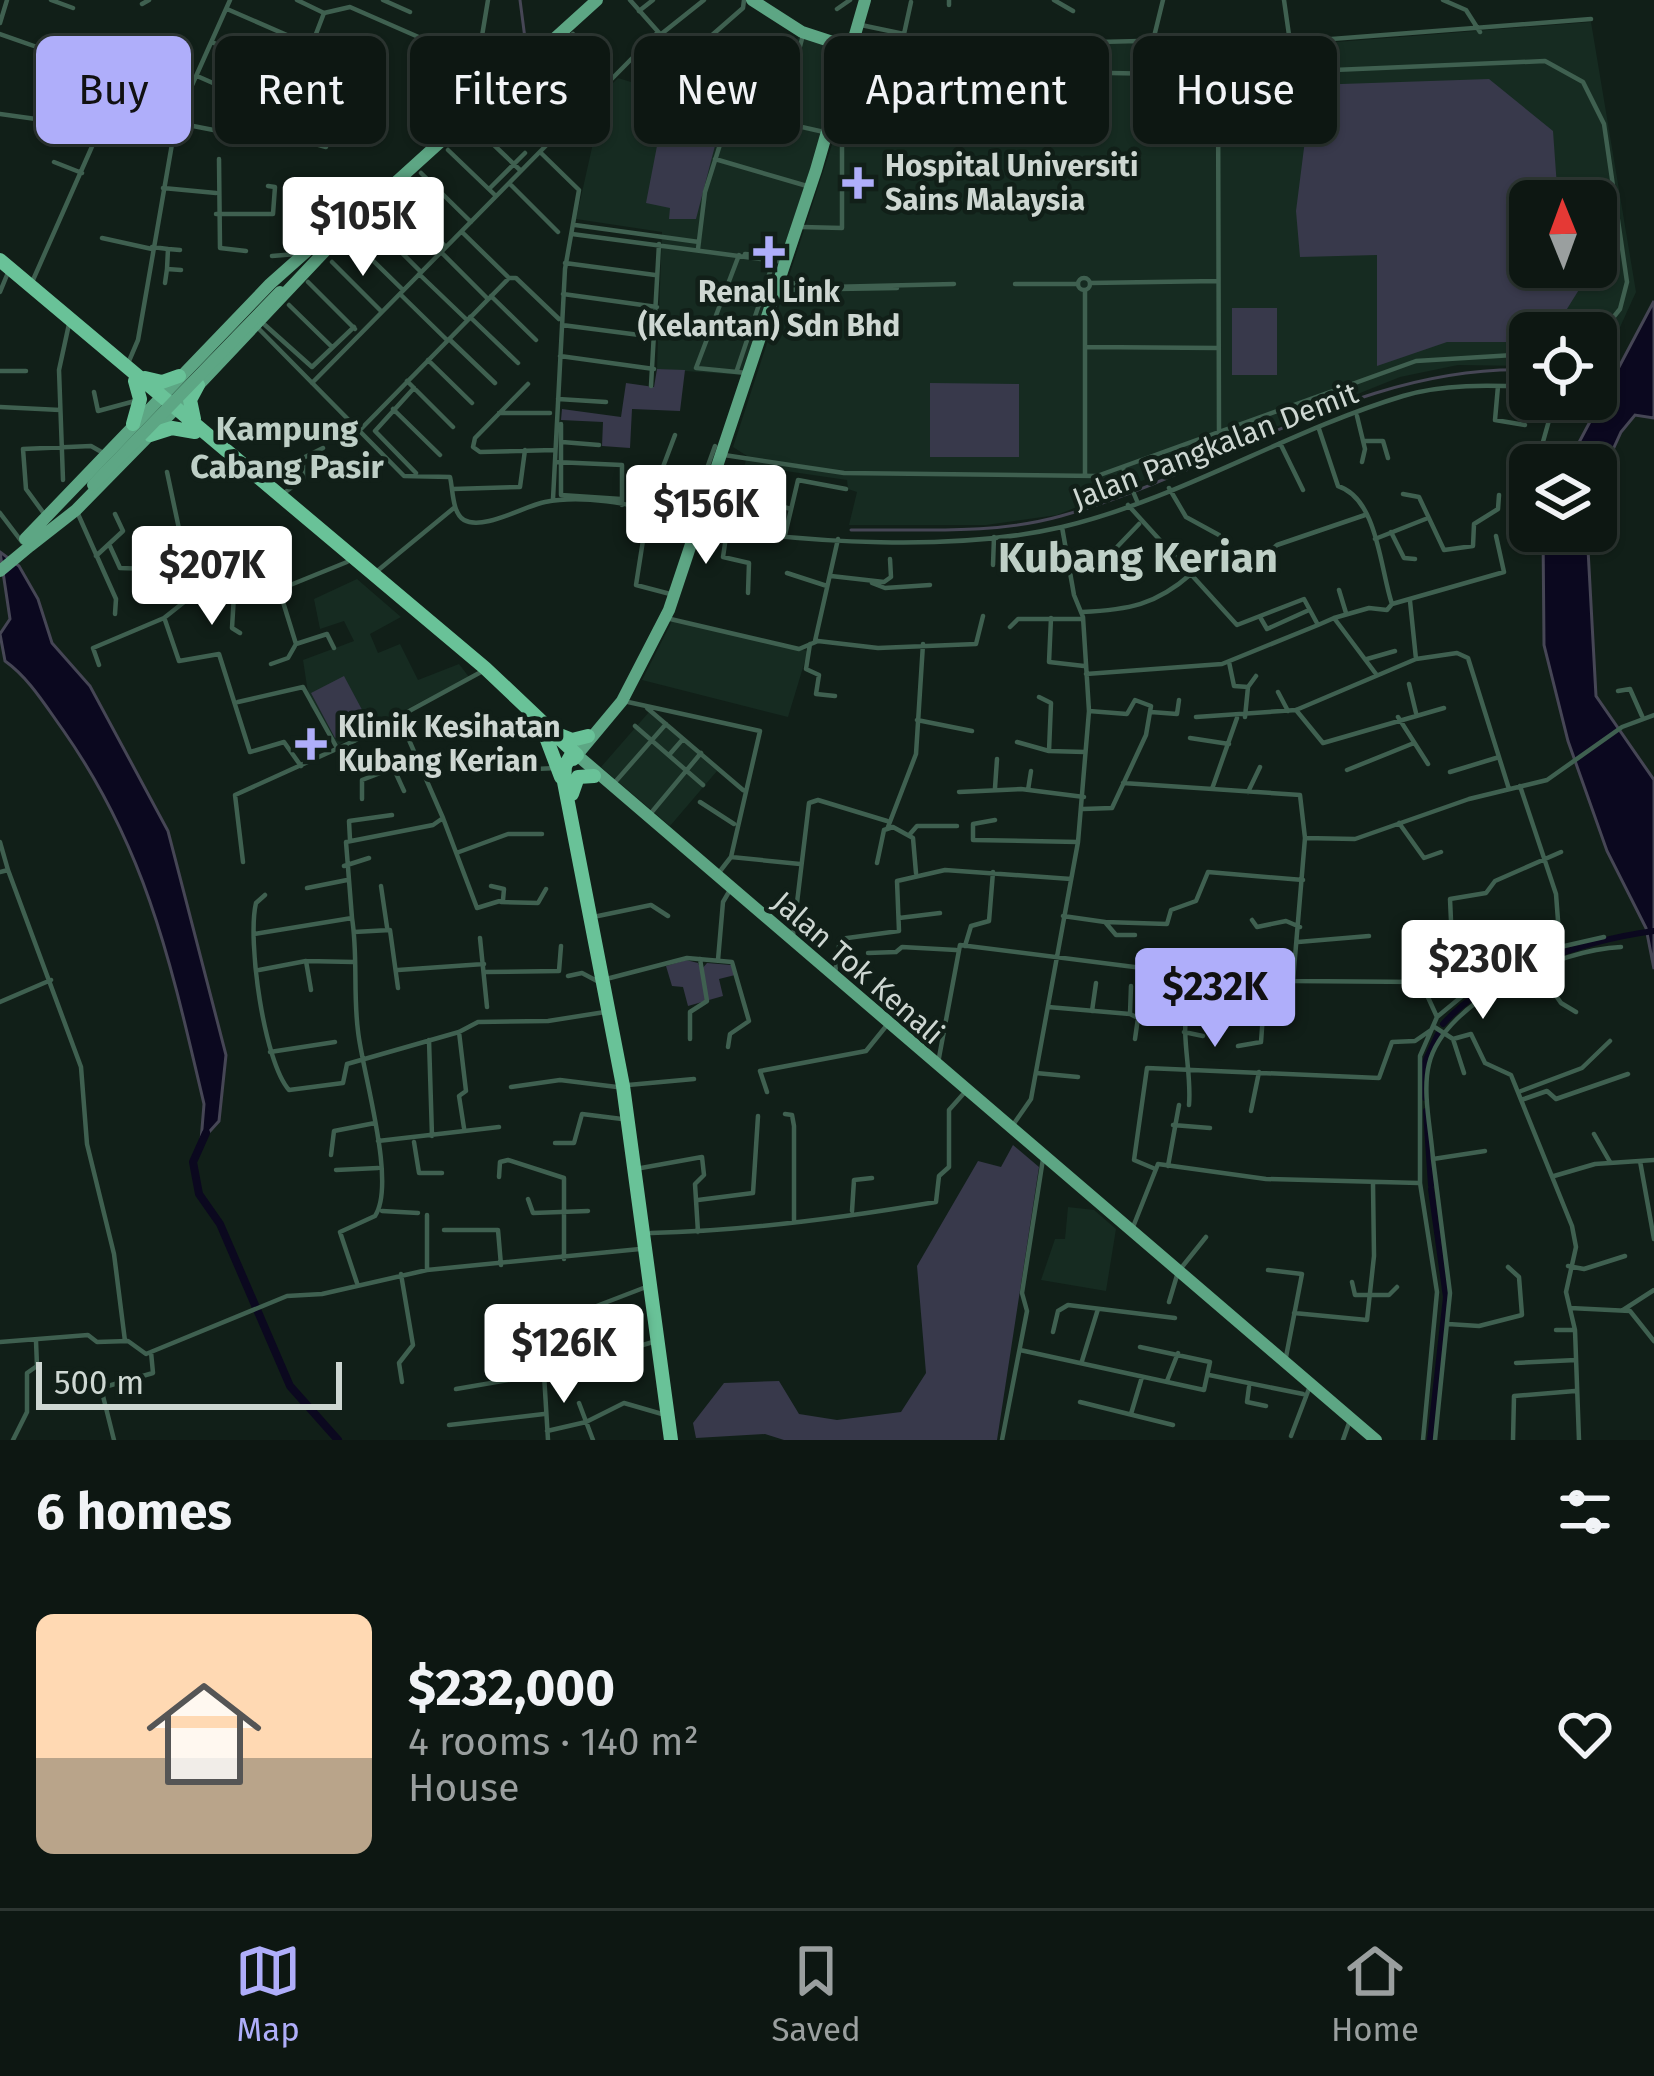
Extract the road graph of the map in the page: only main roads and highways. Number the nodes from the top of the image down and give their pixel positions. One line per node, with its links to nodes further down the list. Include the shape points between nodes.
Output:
1 (597, 0): 10 (main road)
2 (750, 1): 6 (main road); 7 (main road)
3 (860, 1): 4 (main road); 5 (main road)
4 (853, 36)
5 (856, 36)
6 (824, 38)
7 (824, 42)
8 (828, 144): 11 (main road)
9 (828, 144): 11 (main road)
10 (360, 216): 15 (main road); 16 (main road, via 305,252); 22 (main road, bridge)
11 (788, 260): 13 (main road)
12 (2, 267): 14 (highway); 14 (highway)
13 (779, 286): 20 (main road); 20 (main road)
14 (138, 378): 16 (highway); 16 (highway); 16 (highway, via 155,382)
15 (194, 389): 16 (main road); 17 (main road); 18 (highway, via 189,405)
16 (155, 399): 17 (highway); 19 (main road); 22 (main road)
17 (175, 410): 18 (highway); 19 (main road)
18 (197, 429): 19 (highway); 25 (highway); 25 (highway)
19 (153, 432): 22 (main road, via 76,510)
20 (718, 457): 21 (main road); 21 (main road)
21 (699, 522): 27 (main road, via 666,618 622,700)
22 (24, 545): 23 (main road); 24 (main road)
23 (0, 562)
24 (0, 571)
25 (482, 670): 26 (highway)
26 (548, 732): 27 (highway); 28 (highway)
27 (592, 736): 28 (main road); 29 (main road, via 590,760)
28 (570, 758): 29 (main road); 30 (highway)
29 (603, 779): 30 (highway, via 578,777); 31 (main road, Jalan Tok Kenali); 31 (main road, Jalan Tok Kenali)
30 (570, 794): 32 (highway); 32 (highway)
31 (645, 816): 37 (main road, Jalan Tok Kenali, via 1307,1389)
32 (607, 980): 33 (highway); 33 (highway)
33 (626, 1086): 34 (highway); 34 (highway)
34 (648, 1240): 35 (highway); 35 (highway)
35 (663, 1356): 36 (highway); 36 (highway)
36 (675, 1440)
37 (1376, 1440)

